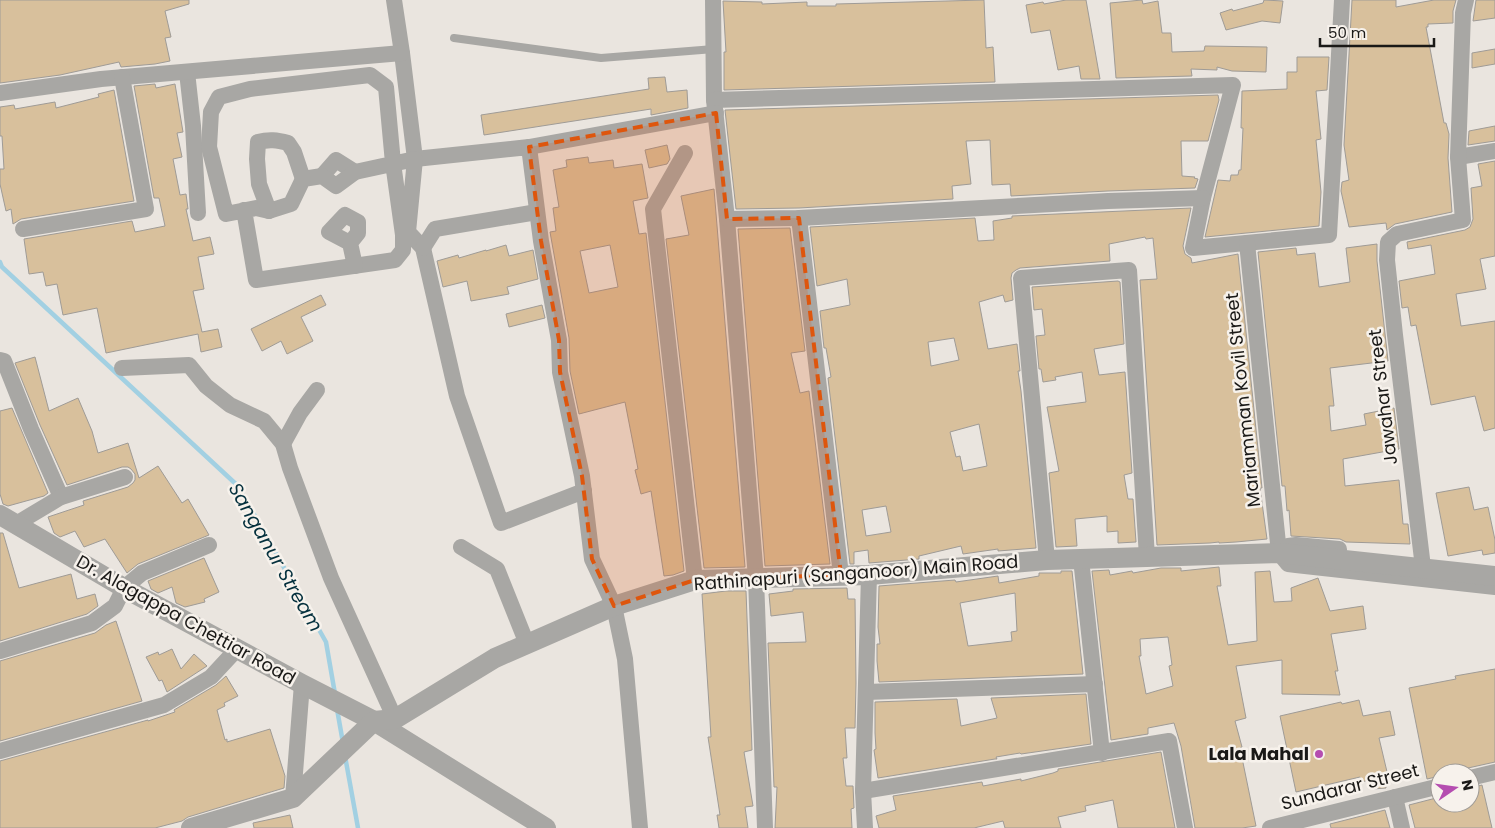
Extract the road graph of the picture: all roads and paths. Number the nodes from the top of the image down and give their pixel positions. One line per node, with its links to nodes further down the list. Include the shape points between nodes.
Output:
1 (394, 0): 7 (street)
2 (712, 0): 6 (street)
3 (1342, 0): 28 (street, via 1330,235)
4 (1466, 0): 15 (street)
5 (454, 38): 6 (lane, via 601,58)
6 (714, 49): 11 (street)
7 (402, 53): 8 (street); 16 (street)
8 (187, 72): 9 (street); 23 (street)
9 (122, 78): 10 (street); 26 (street, via 146,210)
10 (0, 93)
11 (715, 107): 12 (street); 19 (street, via 1233,86); 25 (street)
12 (529, 147): 16 (street); 22 (street)
13 (1495, 151): 15 (street)
14 (685, 153): 51 (street, via 653,208)
15 (1458, 157): 44 (street, Jawahar Street, via 1463,220 1396,234 1388,242 1395,335)
16 (415, 159): 17 (street); 29 (street, via 408,232)
17 (393, 163): 18 (street, via 355,172 336,186 322,176); 20 (street, via 386,87 370,75 250,89 219,96 211,112 209,147 226,214); 30 (street, via 403,250 395,260)
18 (302, 179): 21 (street, via 291,204); 21 (street, via 288,143 278,140 258,142 259,184)
19 (1203, 198): 24 (street); 28 (street, via 1192,248)
20 (244, 210): 21 (street); 30 (street, via 256,280)
21 (269, 211)
22 (537, 212): 29 (street, via 436,229); 36 (street, via 559,340 560,372)
23 (198, 213)
24 (799, 218): 25 (street); 48 (street)
25 (727, 219): 50 (street)
26 (24, 229)
27 (350, 243): 30 (street)
28 (1247, 243): 41 (street, Mariamman Kovil Street)
29 (424, 248): 36 (street, via 457,396 501,523)
30 (355, 266)
31 (0, 360): 37 (street, via 4,361)
32 (122, 368): 34 (street, via 189,365 206,386 230,405 264,421)
33 (317, 390): 34 (street)
34 (283, 444): 61 (street, via 331,578)
35 (125, 477): 37 (street)
36 (584, 491): 54 (street, via 592,559)
37 (61, 497): 38 (street)
38 (8, 520): 53 (street, Dr. Alagappa Chettiar Road)
39 (209, 544): 53 (street, via 142,573)
40 (461, 547): 55 (street, via 497,569)
41 (1279, 553): 42 (street, Rathinapuri (Sanganoor) Main Road); 44 (street, via 1288,546 1296,545); 49 (street, Rathinapuri (Sanganoor) Main Road); 52 (street, via 1288,564)
42 (1147, 557): 43 (street, Rathinapuri (Sanganoor) Main Road); 45 (street, via 1129,270 1022,278)
43 (1082, 559): 45 (street, Rathinapuri (Sanganoor) Main Road); 58 (street)
44 (1422, 559): 46 (street)
45 (1047, 560): 47 (street, Rathinapuri (Sanganoor) Main Road)
46 (1495, 567)
47 (869, 574): 48 (street, Rathinapuri (Sanganoor) Main Road); 60 (street)
48 (841, 576): 50 (street, Rathinapuri (Sanganoor) Main Road)
49 (1495, 576)
50 (756, 578): 51 (street, Rathinapuri (Sanganoor) Main Road); 74 (street)
51 (696, 580): 54 (street, Rathinapuri (Sanganoor) Main Road)
52 (1495, 587)
53 (124, 588): 56 (street, Dr. Alagappa Chettiar Road); 57 (street, via 115,606 92,623)
54 (614, 606): 55 (street, Rathinapuri (Sanganoor) Main Road); 73 (street, via 625,659)
55 (527, 644): 61 (street, Rathinapuri (Sanganoor) Main Road, via 494,658)
56 (237, 649): 59 (street, Dr. Alagappa Chettiar Road); 63 (street, via 211,677 164,705)
57 (0, 651)
58 (1095, 684): 60 (street); 64 (street)
59 (306, 686): 62 (street, Dr. Alagappa Chettiar Road, via 351,709); 70 (street)
60 (866, 692): 68 (street)
61 (395, 719): 62 (street, Rathinapuri (Sanganoor) Main Road)
62 (369, 726): 70 (street); 71 (street, Dr. Alagappa Chettiar Road)
63 (0, 751)
64 (1102, 753): 68 (street); 76 (street, via 1169,741)
65 (1494, 776): 66 (street)
66 (1480, 777)
67 (1430, 788): 69 (street, Sundarar Street)
68 (863, 791): 75 (street)
69 (1395, 797): 77 (street, Sundarar Street); 78 (street)
70 (293, 798): 72 (street)
71 (538, 825)
72 (191, 828)
73 (640, 828)
74 (765, 828)
75 (865, 828)
76 (1185, 828)
77 (1270, 828)
78 (1402, 828)

